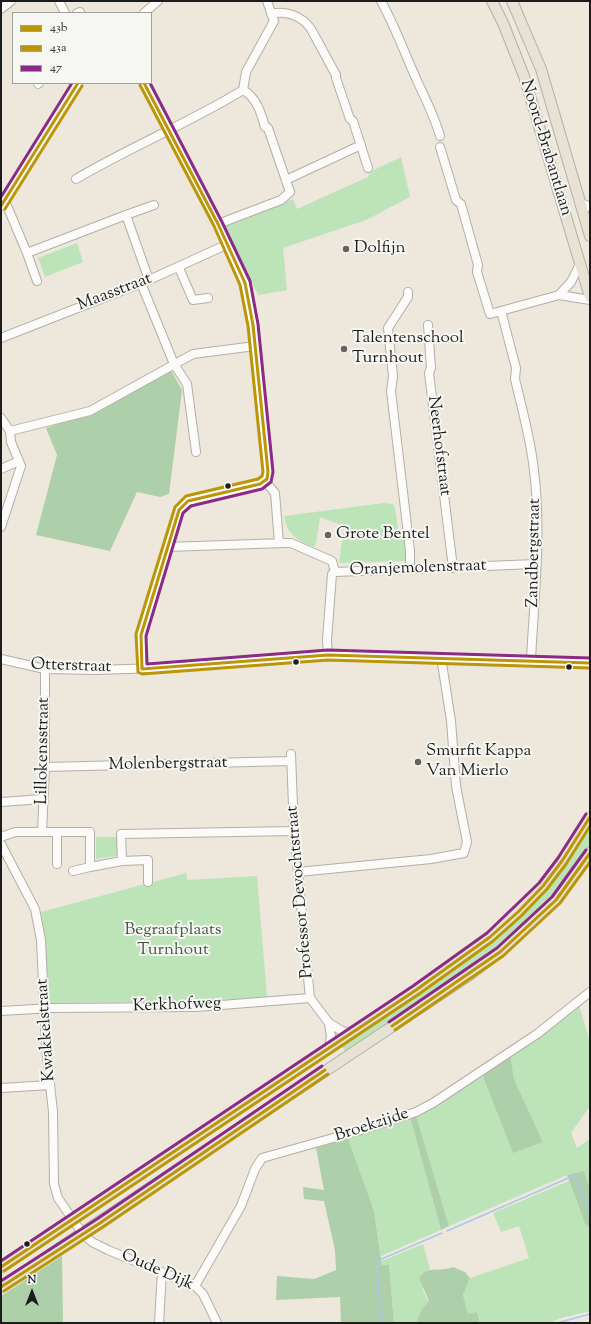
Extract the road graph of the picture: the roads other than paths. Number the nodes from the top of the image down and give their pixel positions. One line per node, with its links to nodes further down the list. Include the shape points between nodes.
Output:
1 (11, 1): 8 (street)
2 (60, 1): 9 (street)
3 (158, 1): 10 (street)
4 (267, 1): 11 (street)
5 (381, 1): 16 (street, via 426,95)
6 (492, 1): 25 (main road, Noord-Brabantlaan, via 524,76)
7 (512, 1): 22 (main road, Noord-Brabantlaan, via 541,69)
8 (1, 9)
9 (65, 12)
10 (145, 12)
11 (271, 14): 14 (street, via 274,21 246,72); 17 (street, via 286,11 308,24 336,75)
12 (77, 84): 23 (street)
13 (145, 84): 15 (street)
14 (243, 90): 15 (street); 21 (street, via 251,94 260,111)
15 (169, 129): 20 (street); 28 (street)
16 (440, 136)
17 (361, 145): 19 (street); 21 (street)
18 (440, 147): 41 (street, via 456,200 461,204 489,312 490,314)
19 (368, 168)
20 (76, 179)
21 (286, 180): 28 (street, via 290,192 281,200)
22 (580, 202): 25 (main road); 26 (street, Noord-Brabantlaan); 29 (main road, Noord-Brabantlaan)
23 (3, 203): 31 (street)
24 (154, 205): 27 (street)
25 (563, 206): 32 (main road, Noord-Brabantlaan)
26 (590, 207)
27 (126, 215): 31 (street); 35 (street)
28 (218, 224): 30 (street)
29 (590, 236)
30 (228, 244): 33 (street, Maasstraat); 44 (street, via 245,283)
31 (26, 253): 34 (street)
32 (580, 264): 38 (street, via 571,282); 40 (main road, Noord-Brabantlaan)
33 (179, 268): 35 (street, Maasstraat); 39 (street, via 193,300)
34 (37, 280)
35 (150, 280): 36 (street, Maasstraat)
36 (141, 283): 43 (street, Maasstraat); 45 (street)
37 (408, 292): 57 (street, via 408,297 388,328 393,376 391,391)
38 (559, 295): 40 (street); 41 (street)
39 (208, 298)
40 (590, 299)
41 (501, 311): 55 (street, Zandbergstraat, via 516,368 515,379 531,446 536,494)
42 (428, 325): 56 (street, Neerhofstraat, via 431,368 429,373)
43 (1, 338)
44 (255, 346): 45 (street, via 193,354); 51 (street, via 268,472)
45 (174, 364): 47 (street, via 90,411); 48 (street, via 187,384)
46 (1, 418): 47 (street)
47 (10, 431): 49 (street, via 11,442)
48 (196, 452)
49 (19, 461): 50 (street); 52 (street, via 21,466)
50 (1, 469)
51 (265, 481): 53 (street, via 275,493); 54 (street, via 188,501 177,514)
52 (1, 527)
53 (279, 543): 54 (street); 58 (street, via 291,544 332,561)
54 (168, 547): 64 (street, via 141,635)
55 (536, 564): 56 (street, Oranjemolenstraat); 62 (street, Zandbergstraat)
56 (453, 568): 57 (street, Oranjemolenstraat)
57 (410, 569): 58 (street, Oranjemolenstraat)
58 (335, 572): 59 (street, Oranjemolenstraat, via 332,574)
59 (328, 654): 60 (street, Otterstraat); 64 (street, Otterstraat)
60 (441, 657): 62 (street, Otterstraat); 81 (street, via 451,721 456,786 466,842 464,853 431,859)
61 (1, 659): 65 (street, Otterstraat)
62 (531, 660): 63 (street, Otterstraat)
63 (590, 663)
64 (142, 668): 65 (street, Otterstraat)
65 (45, 669): 67 (street, Lillokensstraat)
66 (291, 757): 67 (street, Molenbergstraat); 71 (street, Professor Devochtstraat)
67 (45, 767): 68 (street, Lillokensstraat)
68 (43, 799): 69 (street); 72 (street, Lillokensstraat)
69 (1, 802)
70 (590, 817): 88 (main road, via 562,861 518,912 490,937)
71 (294, 831): 77 (street, via 121,834); 81 (street, Professor Devochtstraat)
72 (42, 832): 73 (street); 74 (street, via 15,832)
73 (56, 832): 78 (street); 79 (street, via 90,832)
74 (1, 837)
75 (1, 844): 85 (street, Kwakkelstraat, via 35,909 40,940)
76 (590, 853): 93 (main road, via 556,900 500,952 468,976)
77 (122, 861): 79 (street); 82 (street, via 148,860)
78 (57, 864)
79 (90, 867): 80 (street)
80 (73, 871)
81 (298, 872): 84 (street, Professor Devochtstraat)
82 (148, 882)
83 (590, 992): 96 (street, Broekzijde, via 537,1034 433,1104 416,1112 316,1144 271,1154 262,1159 255,1169 241,1206)
84 (310, 998): 85 (street, Kerkhofweg, via 196,1007); 87 (street, Professor Devochtstraat)
85 (44, 1009): 86 (street, Kerkhofweg); 90 (street, Kwakkelstraat)
86 (1, 1011)
87 (329, 1023): 88 (street, Professor Devochtstraat); 89 (street)
88 (351, 1033): 89 (main road)
89 (329, 1048): 92 (main road)
90 (50, 1085): 91 (street); 92 (street, Kwakkelstraat, via 54,1184 58,1198)
91 (1, 1088)
92 (72, 1219): 93 (street, Kwakkelstraat); 94 (main road)
93 (82, 1233): 95 (street, Oude Dijk, via 102,1248); 97 (main road)
94 (1, 1267)
95 (162, 1272): 96 (street, Oude Dijk); 98 (street)
96 (195, 1286): 99 (street, Oude Dijk, via 203,1294)
97 (1, 1287)
98 (159, 1323)
99 (217, 1323)

